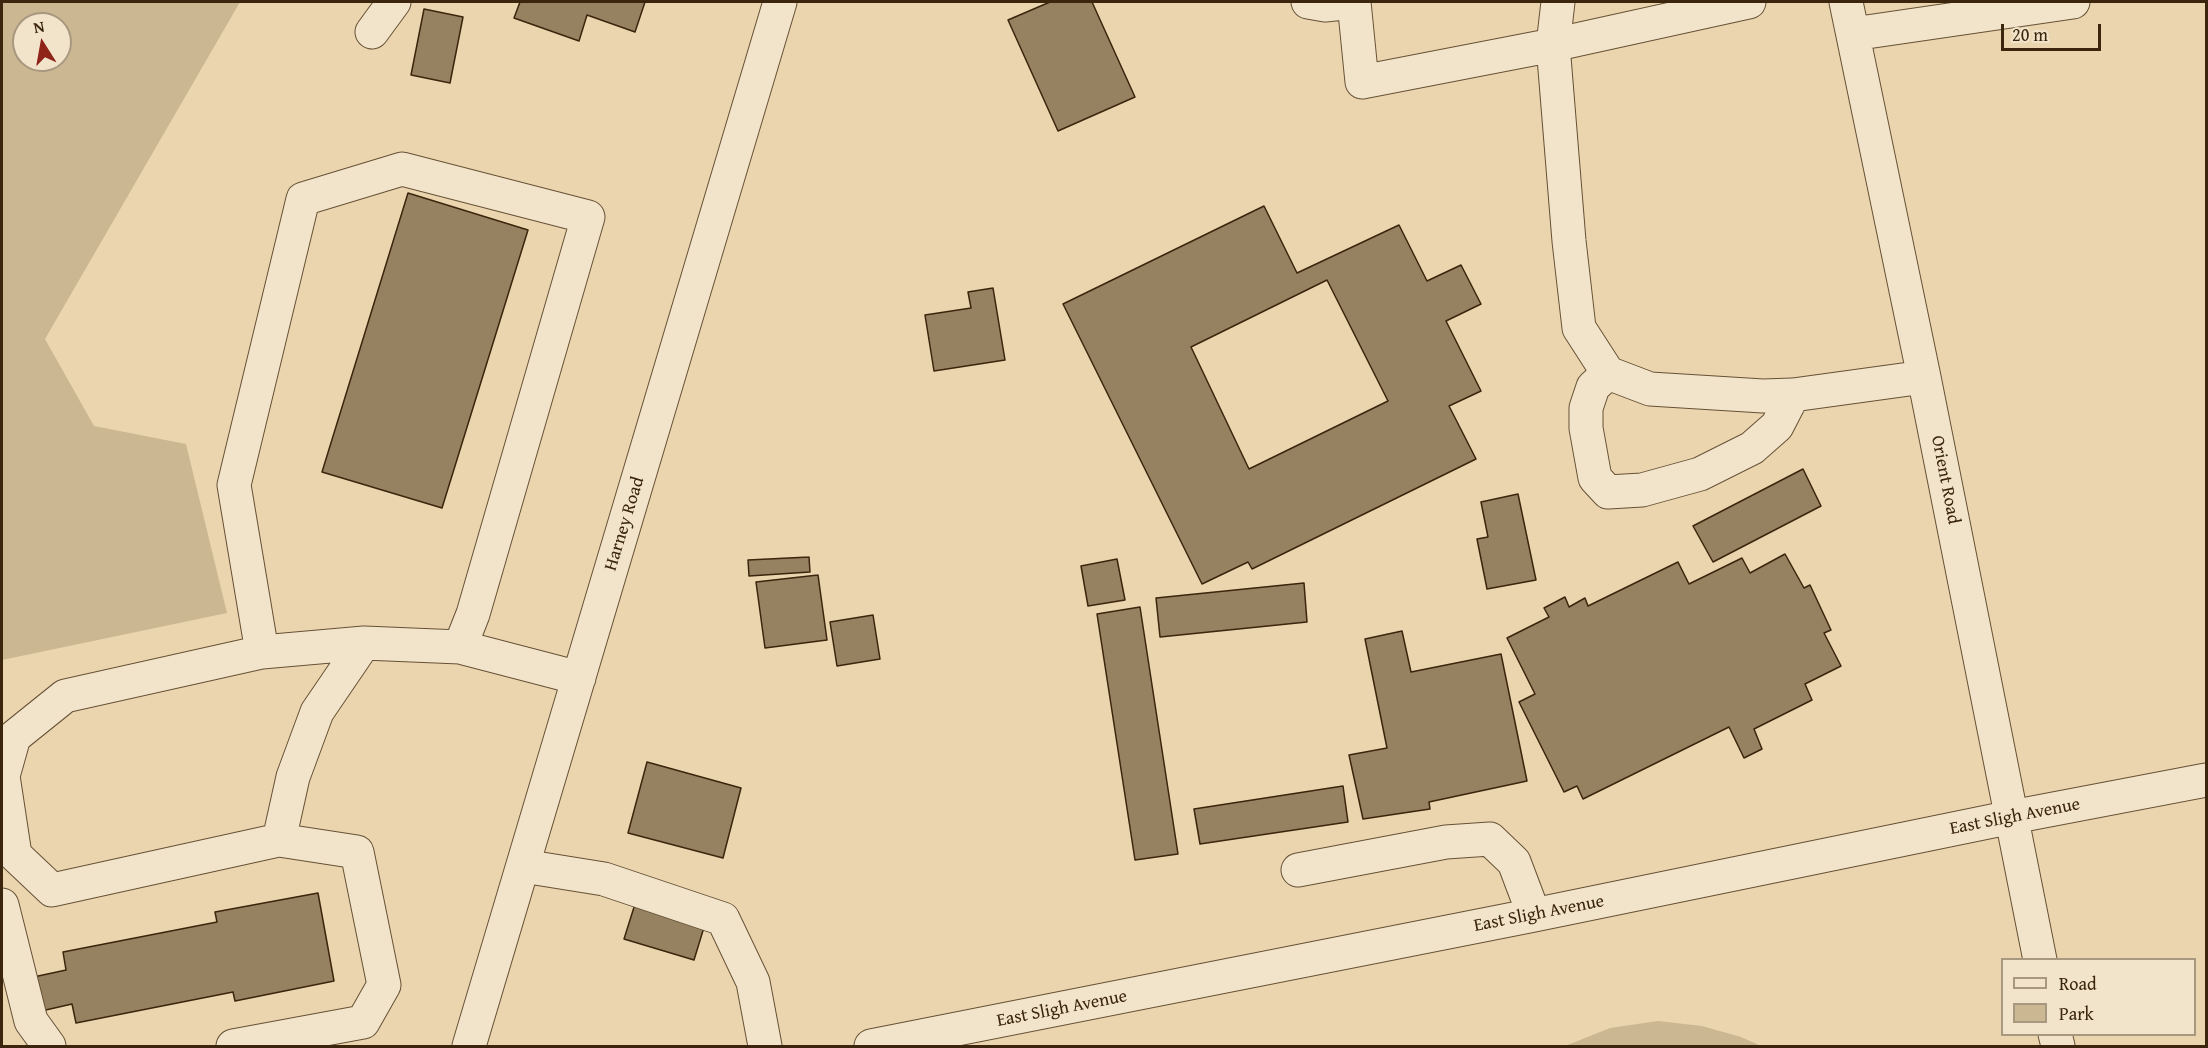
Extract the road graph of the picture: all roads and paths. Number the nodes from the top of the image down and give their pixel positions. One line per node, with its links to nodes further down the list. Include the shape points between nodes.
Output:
1 (394, 2): 9 (street)
2 (780, 2): 18 (street, Harney Road)
3 (1308, 2): 4 (street)
4 (1353, 2): 11 (street, via 1362,82)
5 (1558, 2): 11 (street)
6 (1749, 2): 11 (street)
7 (1846, 2): 10 (street, Orient Road)
8 (2073, 2): 10 (street)
9 (372, 32)
10 (1853, 34): 13 (street, Orient Road)
11 (1553, 45): 12 (street, via 1579,328)
12 (1608, 373): 14 (street, via 1650,389); 14 (street, via 1593,387 1586,408 1595,478 1608,492 1642,490 1700,474 1752,448 1777,426)
13 (1924, 377): 14 (street); 20 (street, Orient Road)
14 (1793, 395)
15 (364, 643): 16 (street); 17 (street); 21 (street, via 317,712 293,777)
16 (460, 647): 17 (street, via 473,614 588,217 402,169 303,199 234,485); 18 (street)
17 (262, 652): 22 (street, via 66,696 14,737 3,776)
18 (579, 678): 23 (street, Harney Road)
19 (2206, 780): 20 (street, East Sligh Avenue)
20 (2012, 817): 27 (street, East Sligh Avenue); 28 (street, Orient Road)
21 (279, 840): 22 (street, via 52,890); 30 (street, via 357,852 384,985 363,1022)
22 (15, 855): 25 (street)
23 (523, 866): 31 (street, Harney Road); 32 (street, via 604,879 723,919 753,982)
24 (1298, 870): 27 (street, via 1446,842 1490,839 1514,862)
25 (2, 892)
26 (2, 905): 29 (street, via 31,1020)
27 (1534, 915): 33 (street, East Sligh Avenue)
28 (2040, 958)
29 (49, 1047)
30 (233, 1047)
31 (469, 1047)
32 (765, 1047)
33 (871, 1047)

